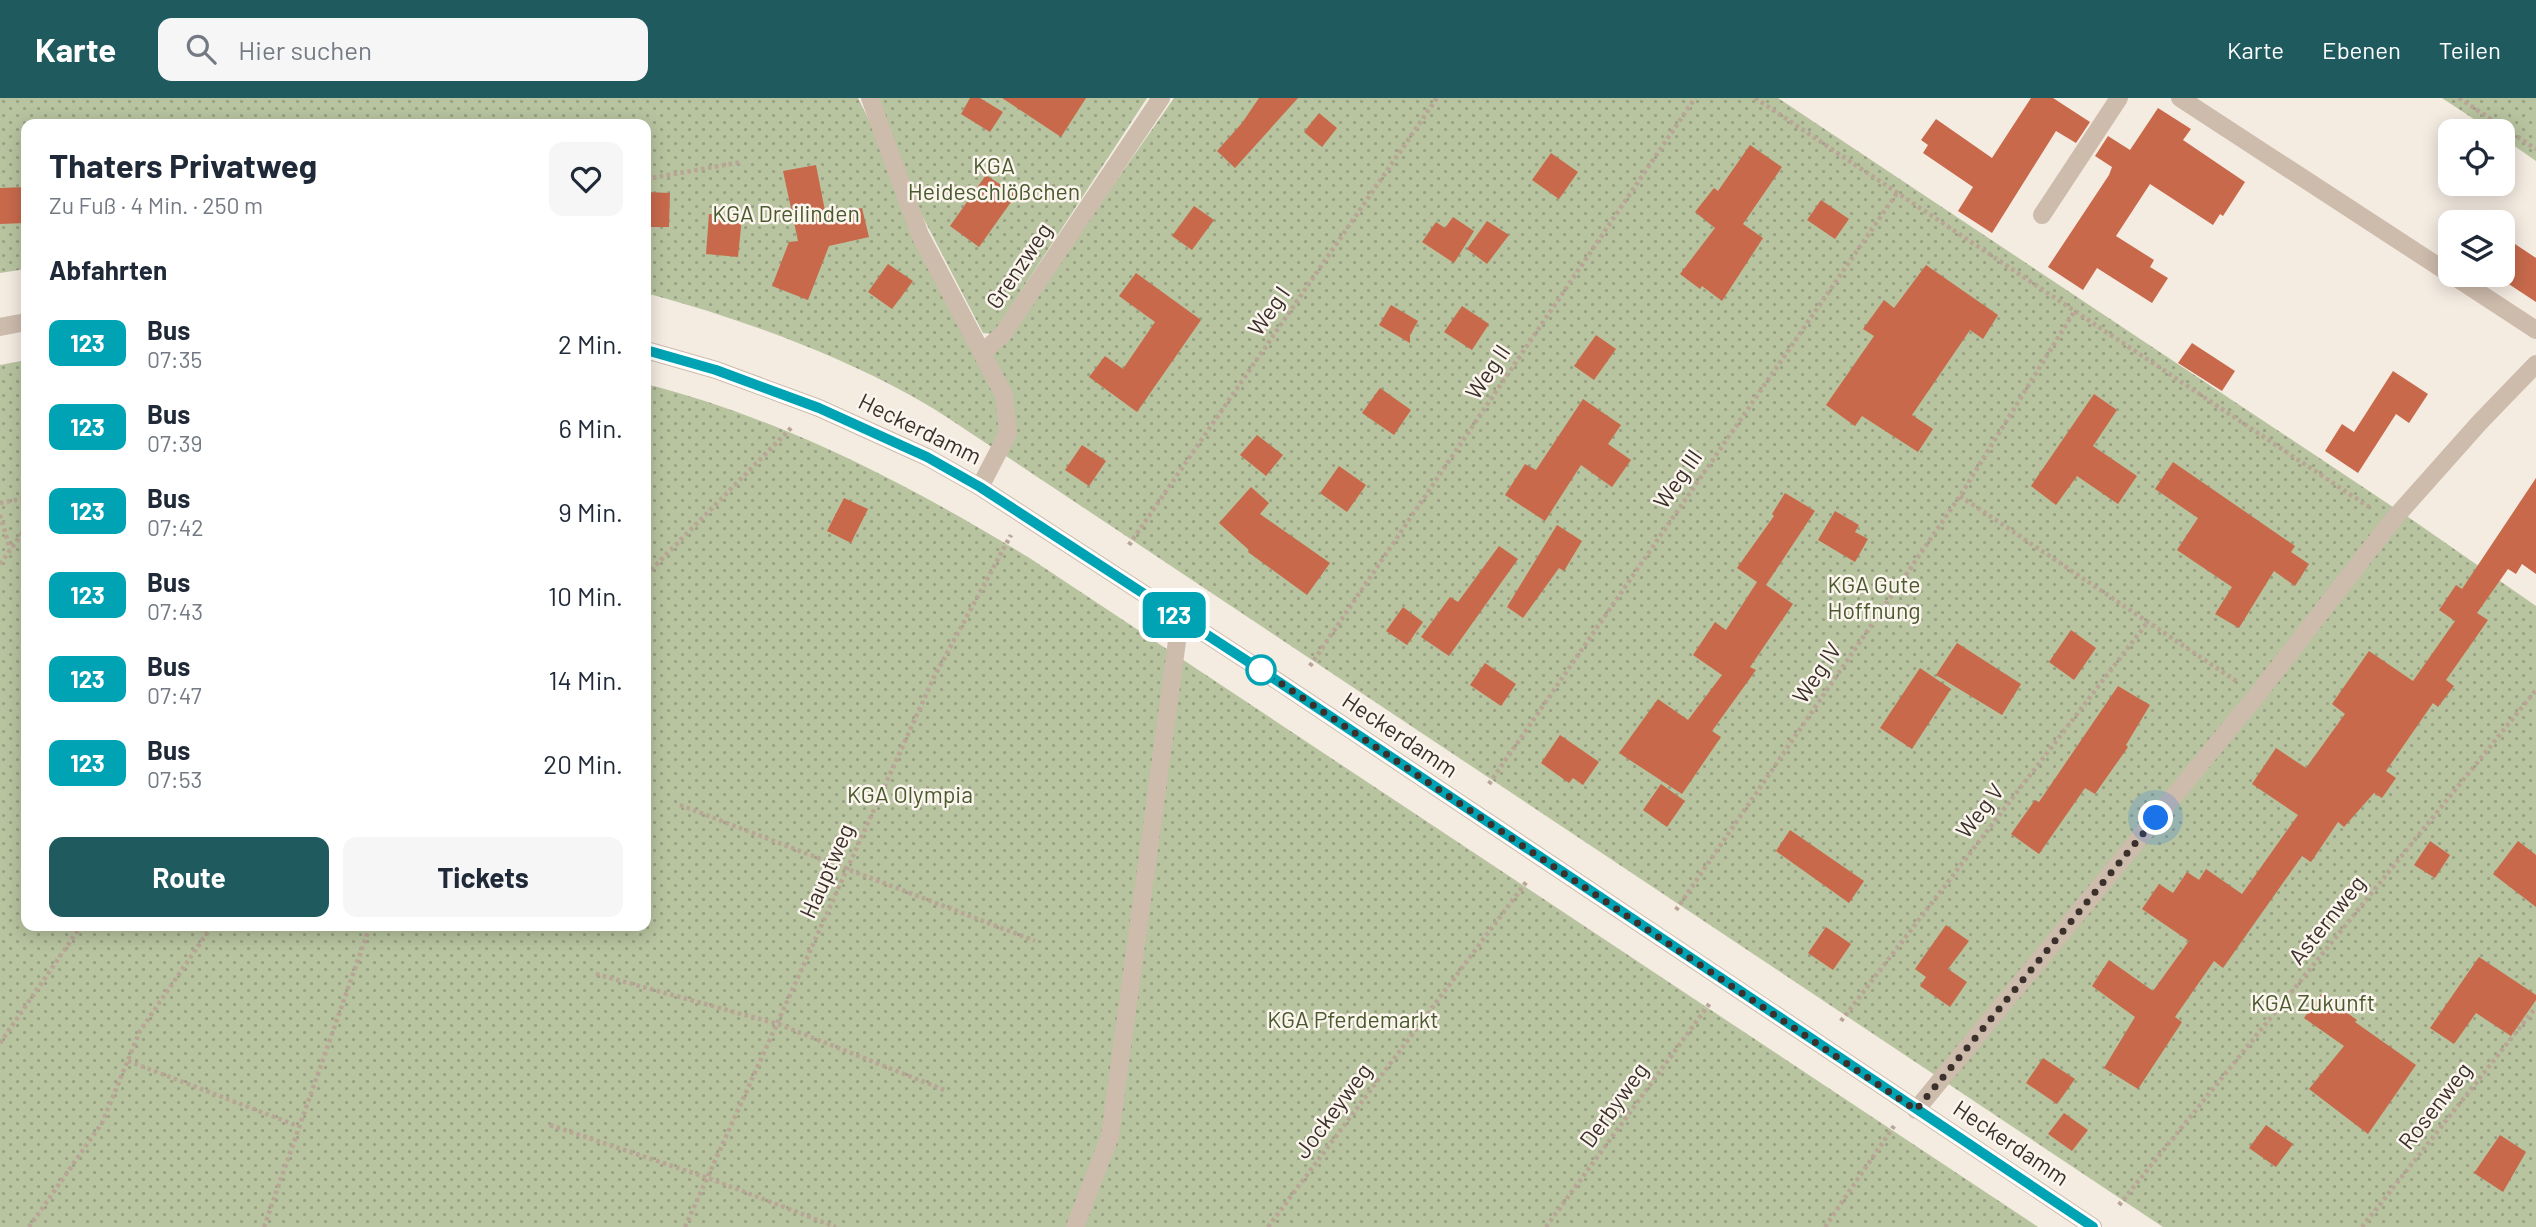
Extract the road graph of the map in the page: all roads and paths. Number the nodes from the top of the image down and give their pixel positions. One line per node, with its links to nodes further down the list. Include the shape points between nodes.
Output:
1 (870, 98): 21 (street, via 920,235)
2 (1161, 98): 21 (street, Grenzweg, via 1003,334)
3 (1437, 98): 32 (path, Weg I)
4 (1695, 98): 38 (path, Weg II)
5 (1755, 98): 12 (path)
6 (2119, 98): 13 (street)
7 (2180, 98): 14 (street)
8 (2459, 98): 9 (path)
9 (2536, 149)
10 (741, 162): 11 (path)
11 (651, 178)
12 (1897, 193): 16 (path); 41 (path, Weg III)
13 (2042, 215)
14 (2438, 266)
15 (2471, 287): 19 (street)
16 (2074, 312): 25 (path, Weg IV); 29 (path)
17 (21, 323): 18 (street)
18 (0, 327)
19 (2536, 330)
20 (651, 351): 24 (street, Heckerdamm, via 819,408 917,452)
21 (983, 352): 24 (street, via 1004,395 1008,433)
22 (2536, 363): 29 (street)
23 (792, 427): 35 (path)
24 (980, 487): 36 (street, Heckerdamm)
25 (1960, 496): 37 (path); 45 (path, Weg IV)
26 (21, 499): 27 (path)
27 (0, 503)
28 (0, 515): 33 (path)
29 (2391, 522): 40 (street)
30 (1012, 534): 43 (path, Hauptweg, via 934,677)
31 (21, 535): 33 (path)
32 (1129, 545)
33 (10, 550): 34 (path)
34 (0, 564)
35 (651, 570)
36 (1180, 619): 58 (street, Heckerdamm); 68 (street, via 1110,1136)
37 (2147, 623): 40 (path); 53 (path, Weg V)
38 (1310, 666)
39 (2536, 690): 63 (path, Asternweg)
40 (2257, 695): 58 (street)
41 (1489, 784)
42 (680, 805): 43 (path)
43 (847, 868): 49 (path); 54 (path, Hauptweg)
44 (1527, 881): 69 (path, Jockeyweg)
45 (1676, 910)
46 (78, 931): 55 (path)
47 (209, 931): 56 (path, via 140,1031)
48 (368, 931): 60 (path)
49 (1035, 941)
50 (596, 974): 54 (path)
51 (1710, 1003): 70 (path, Derbyweg)
52 (2536, 1007): 73 (path, Rosenweg)
53 (1841, 1021)
54 (778, 1024): 57 (path); 62 (path, Hauptweg)
55 (0, 1043)
56 (128, 1061): 60 (path); 64 (path, via 102,1123)
57 (947, 1091)
58 (1916, 1110): 72 (street, Heckerdamm)
59 (550, 1125): 62 (path)
60 (299, 1126): 65 (path)
61 (1894, 1126): 71 (path)
62 (708, 1178): 66 (path, Hauptweg); 67 (path)
63 (2119, 1205)
64 (29, 1227)
65 (264, 1227)
66 (685, 1227)
67 (836, 1227)
68 (1075, 1227)
69 (1268, 1227)
70 (1546, 1227)
71 (1825, 1227)
72 (2093, 1227)
73 (2362, 1227)

